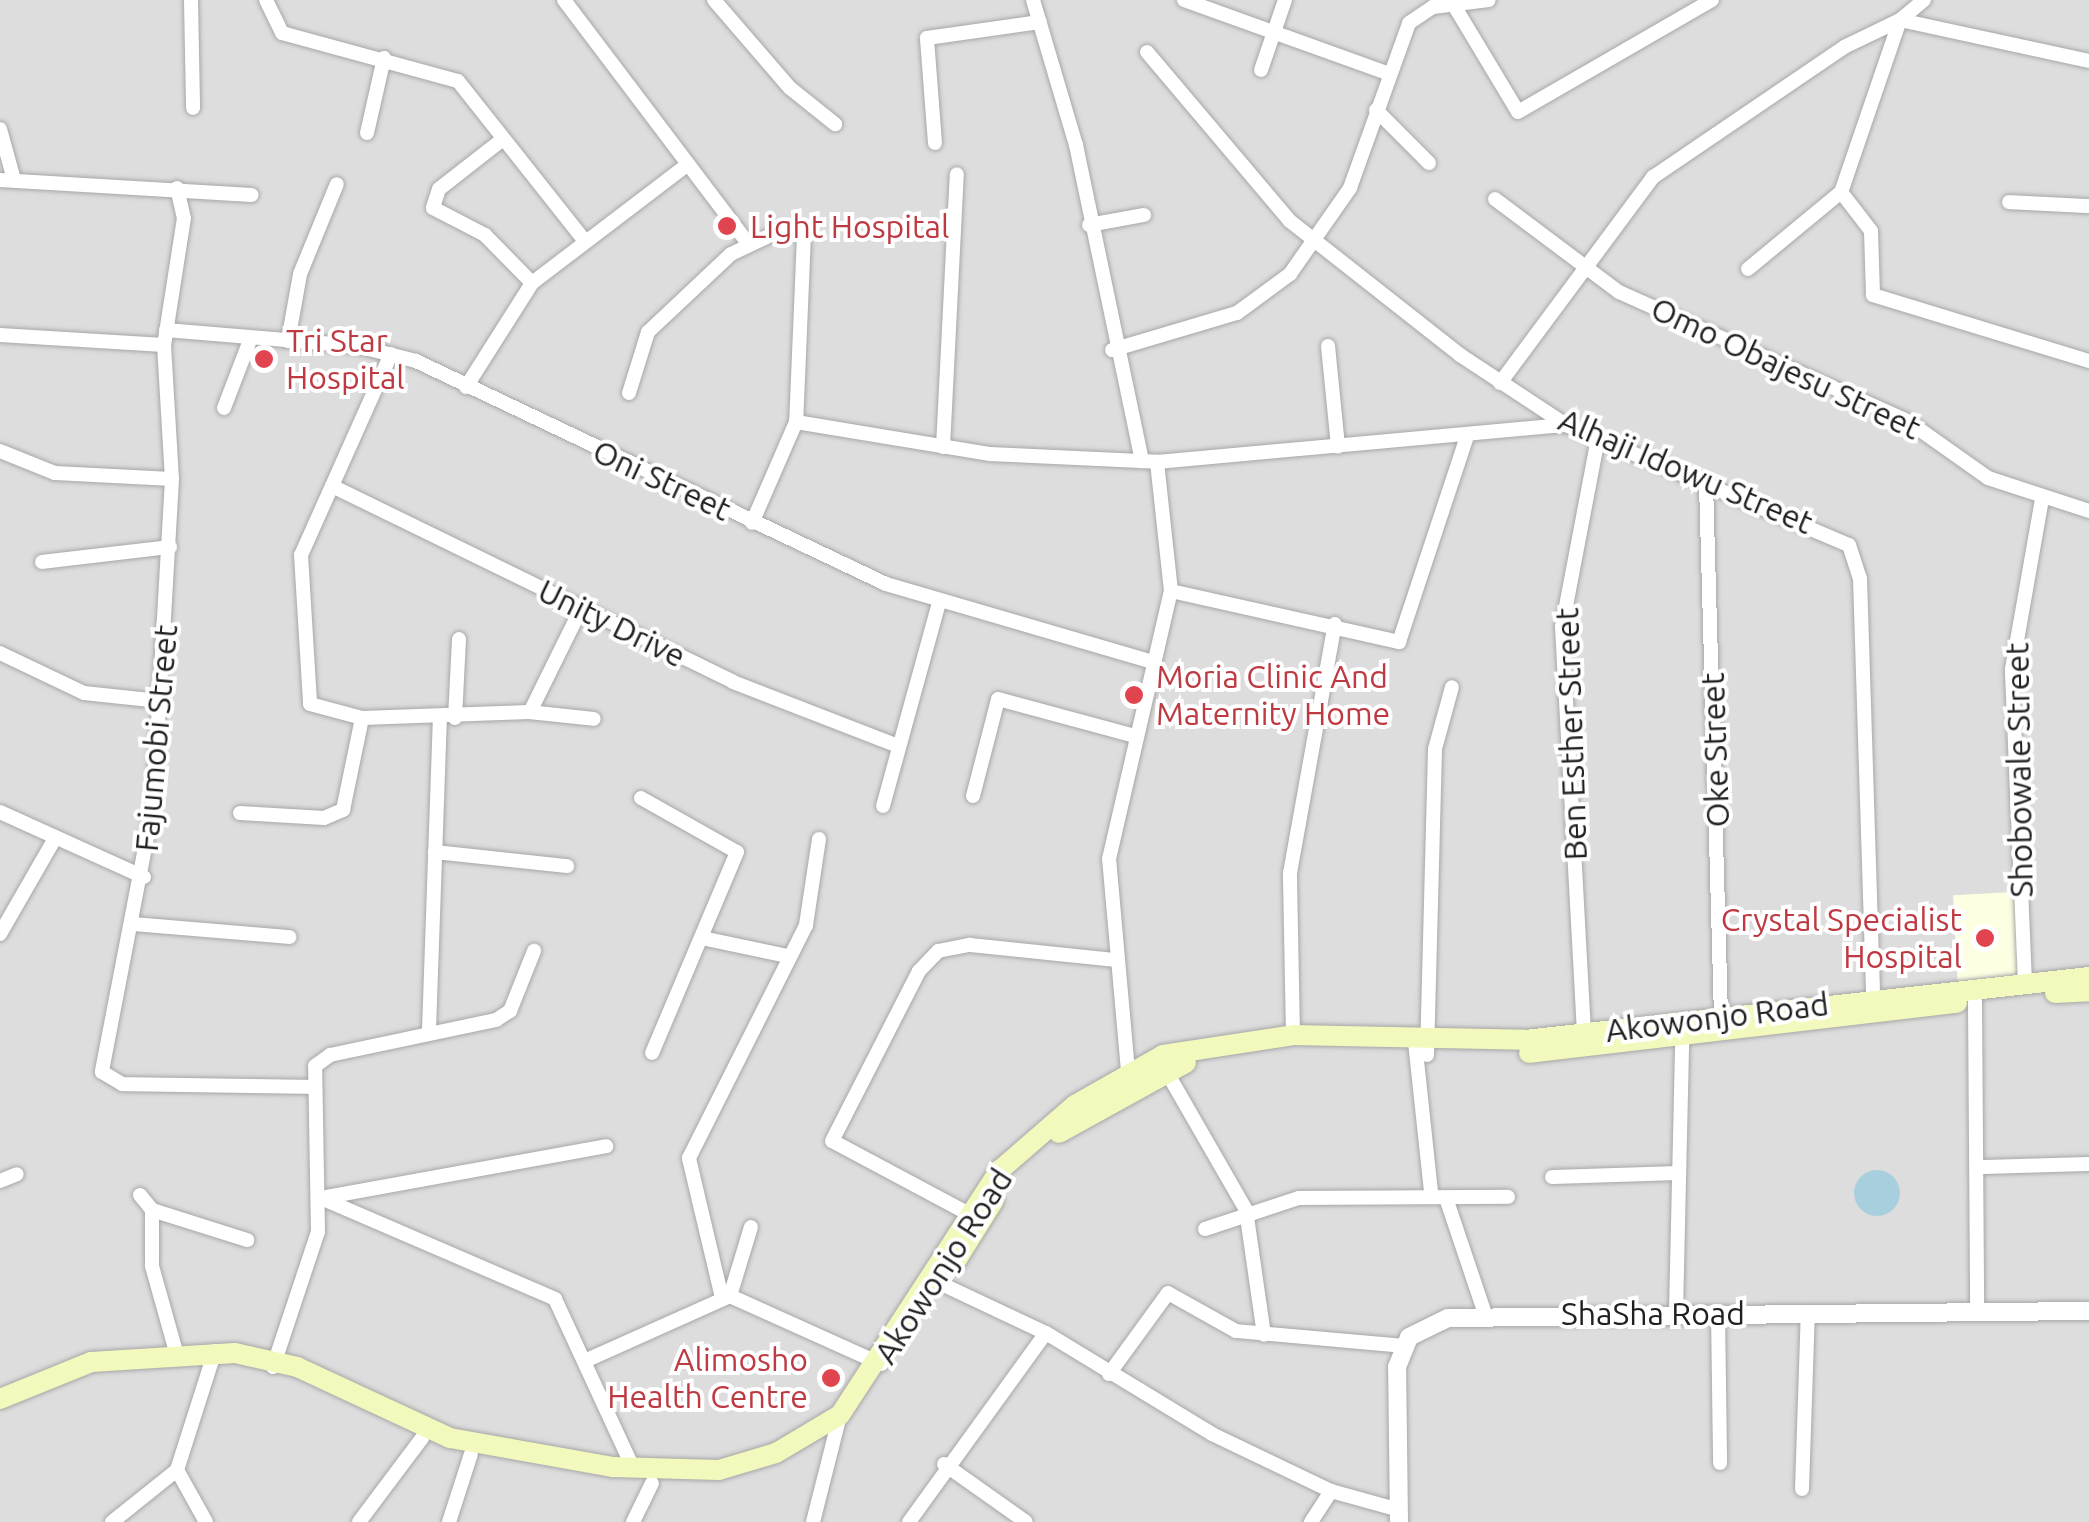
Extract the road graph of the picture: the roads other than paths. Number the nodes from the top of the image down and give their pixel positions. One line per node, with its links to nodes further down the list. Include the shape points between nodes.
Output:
1 (191, 0): 20 (street)
2 (266, 0): 16 (street, via 282,33)
3 (564, 0): 28 (street)
4 (1032, 0): 13 (street)
5 (1184, 0): 14 (street)
6 (1286, 0): 14 (street)
7 (1490, 0): 11 (street)
8 (1712, 0): 11 (street, via 1518,112)
9 (1924, 0): 12 (street)
10 (723, 3): 22 (street, via 790,88)
11 (1456, 3): 19 (street, via 1416,15)
12 (1900, 20): 17 (street); 33 (street); 44 (street, via 1681,153)
13 (1040, 22): 26 (street, via 927,38); 39 (street)
14 (1273, 32): 18 (street); 19 (street)
15 (1147, 52): 42 (street, Alhaji Idowu Street)
16 (384, 58): 24 (street); 25 (street, via 458,81)
17 (2089, 61)
18 (1261, 70)
19 (1386, 74): 21 (street)
20 (193, 108)
21 (1376, 110): 27 (street); 42 (street)
22 (835, 124)
23 (0, 128): 30 (street)
24 (367, 133)
25 (503, 138): 40 (street); 45 (street, via 439,189 433,208 485,235)
26 (936, 143)
27 (1429, 163)
28 (688, 164): 40 (street); 41 (street)
29 (957, 174): 62 (street)
30 (7, 180): 32 (street)
31 (337, 184): 48 (street, via 300,274)
32 (177, 188): 34 (street); 47 (street, Fajumobi Street, via 184,218)
33 (1841, 192): 43 (street); 53 (street, via 1870,231 1874,294)
34 (252, 195)
35 (1495, 199): 44 (street, Omo Obajesu Street)
36 (2008, 202): 37 (street)
37 (2089, 206)
38 (1144, 214): 39 (street)
39 (1090, 225): 51 (street)
40 (586, 241): 45 (street)
41 (748, 244): 56 (street, via 648,332); 58 (street, via 784,229 808,241)
42 (1318, 245): 51 (street, via 1237,313); 54 (street, Alhaji Idowu Street)
43 (1748, 269)
44 (1582, 270): 54 (street); 69 (street, Omo Obajesu Street, via 1910,422 1988,478)
45 (532, 283): 55 (street)
46 (0, 335): 47 (street, Oni Street)
47 (165, 337): 49 (street, Oni Street); 66 (street, Fajumobi Street)
48 (288, 340): 49 (street, Oni Street); 52 (street, Oni Street)
49 (249, 343): 57 (street)
50 (1328, 346): 63 (street)
51 (1112, 350): 65 (street)
52 (391, 354): 55 (street, Oni Street); 68 (street)
53 (2089, 361)
54 (1500, 383): 59 (street, Alhaji Idowu Street)
55 (466, 387): 71 (street, Oni Street)
56 (629, 393)
57 (224, 408)
58 (796, 422): 62 (street); 71 (street)
59 (1566, 425): 60 (street); 61 (street, Alhaji Idowu Street)
60 (1466, 438): 63 (street); 77 (street, via 1399,642)
61 (1598, 438): 67 (street, Alhaji Idowu Street); 113 (street, Ben Esther Street, via 1562,627)
62 (943, 447): 65 (street)
63 (1338, 447): 65 (street)
64 (0, 451): 66 (street, via 55,473)
65 (1149, 462): 74 (street)
66 (172, 480): 72 (street, Fajumobi Street)
67 (1706, 483): 109 (street, Alhaji Idowu Street, via 1822,528 1856,554); 111 (street, Oke Street)
68 (332, 486): 76 (street, Unity Drive); 84 (street, via 302,555 310,704)
69 (2042, 499): 70 (street, Omo Obajesu Street); 107 (street, Shobowale Street, via 2012,669)
70 (2089, 512)
71 (752, 524): 75 (street, Oni Street)
72 (170, 547): 73 (street); 82 (street, Fajumobi Street)
73 (42, 562)
74 (1171, 591): 77 (street); 80 (street)
75 (939, 602): 80 (street, Oni Street); 88 (street)
76 (582, 607): 83 (street); 88 (street, Unity Drive, via 733,682)
77 (1335, 624): 114 (street, via 1288,891)
78 (459, 638): 86 (street)
79 (0, 652): 82 (street, via 84,693)
80 (1154, 662): 87 (street)
81 (1452, 687): 116 (street, via 1435,749)
82 (160, 701): 98 (street, Fajumobi Street)
83 (530, 712): 85 (street); 86 (street)
84 (362, 718): 86 (street); 93 (street, via 343,810 324,818)
85 (594, 719)
86 (447, 720): 96 (street)
87 (1131, 735): 89 (street, via 998,699); 105 (street, via 1109,859)
88 (898, 746): 91 (street)
89 (973, 796)
90 (641, 798): 102 (street, via 737,852)
91 (883, 806)
92 (0, 812): 95 (street)
93 (240, 812)
94 (819, 839): 104 (street, via 806,925)
95 (52, 842): 98 (street); 100 (street)
96 (435, 852): 97 (street); 112 (street)
97 (567, 866)
98 (144, 877): 99 (street, Fajumobi Street)
99 (134, 924): 101 (street); 120 (street, Fajumobi Street, via 106,1077)
100 (0, 934)
101 (289, 937)
102 (707, 939): 104 (street); 117 (street)
103 (534, 952): 112 (street, via 510,1011)
104 (788, 956): 139 (street, via 689,1158)
105 (1114, 960): 119 (street); 134 (street, via 970,944 938,951 919,970 832,1140)
106 (2089, 977): 107 (main road, Akowonjo Road)
107 (2024, 983): 109 (main road, Akowonjo Road)
108 (2089, 991): 110 (main road, Akowonjo Road)
109 (1873, 997): 111 (main road, Akowonjo Road)
110 (1976, 1002): 111 (main road, Akowonjo Road); 123 (street)
111 (1734, 1021): 113 (main road, Akowonjo Road); 115 (main road, Akowonjo Road)
112 (429, 1030): 120 (street, via 330,1055 315,1066)
113 (1584, 1033): 116 (main road, Akowonjo Road)
114 (1293, 1034): 116 (main road, Akowonjo Road); 119 (main road, Akowonjo Road, via 1163,1054)
115 (1682, 1039): 116 (main road, Akowonjo Road); 124 (street)
116 (1421, 1049): 118 (main road, Akowonjo Road, via 1294,1047); 128 (street)
117 (652, 1053)
118 (1165, 1069): 133 (street); 138 (main road, Akowonjo Road, via 1036,1152)
119 (1128, 1071): 134 (main road, Akowonjo Road, via 1038,1136)
120 (312, 1087): 131 (street)
121 (606, 1146): 131 (street)
122 (2089, 1164): 123 (street)
123 (1982, 1166): 145 (street)
124 (1679, 1172): 126 (street); 143 (street)
125 (17, 1174): 127 (street)
126 (1552, 1177)
127 (0, 1182)
128 (1438, 1194): 130 (street); 133 (street); 144 (street)
129 (140, 1195): 132 (street)
130 (1508, 1197)
131 (320, 1198): 151 (street, via 536,1286 569,1318); 153 (street)
132 (152, 1210): 137 (street); 149 (street, via 152,1266)
133 (1246, 1210): 136 (street); 147 (street)
134 (969, 1214): 138 (main road, Akowonjo Road)
135 (751, 1227): 139 (street)
136 (1204, 1229)
137 (247, 1240)
138 (936, 1282): 146 (street); 152 (main road, Akowonjo Road); 157 (main road, Akowonjo Road, via 891,1372)
139 (726, 1297): 151 (street); 152 (street)
140 (2089, 1311): 145 (street, ShaSha Road)
141 (1718, 1312): 142 (street, ShaSha Road); 143 (street, ShaSha Road); 160 (street)
142 (1808, 1312): 145 (street, ShaSha Road); 165 (street)
143 (1676, 1313): 144 (street, ShaSha Road)
144 (1485, 1314): 148 (street, ShaSha Road, via 1431,1324)
145 (1977, 1314)
146 (1046, 1333): 154 (street); 161 (street)
147 (1264, 1335): 148 (street); 154 (street, via 1236,1331 1168,1292)
148 (1403, 1346): 167 (street)
149 (176, 1352): 150 (main road, Akowonjo Road); 155 (main road, Akowonjo Road, via 90,1362)
150 (215, 1356): 153 (main road, Akowonjo Road); 156 (main road, Akowonjo Road, via 89,1374); 162 (street)
151 (587, 1360): 163 (street)
152 (881, 1364): 157 (main road, Akowonjo Road)
153 (273, 1365): 158 (main road, Akowonjo Road); 163 (main road, Akowonjo Road, via 450,1438)
154 (1108, 1374): 166 (street)
155 (0, 1399)
156 (0, 1410)
157 (842, 1420): 163 (main road, Akowonjo Road, via 743,1465); 164 (main road, Akowonjo Road, via 742,1474); 173 (street)
158 (422, 1438): 159 (main road, Akowonjo Road); 170 (street)
159 (471, 1454): 164 (main road, Akowonjo Road); 171 (street)
160 (1720, 1462)
161 (944, 1464): 174 (street); 175 (street)
162 (177, 1470): 168 (street); 169 (street)
163 (634, 1470)
164 (652, 1483): 172 (street)
165 (1802, 1488)
166 (1331, 1491): 167 (street); 176 (street)
167 (1399, 1516)
168 (112, 1522)
169 (206, 1522)
170 (359, 1522)
171 (450, 1522)
172 (634, 1522)
173 (812, 1522)
174 (909, 1522)
175 (1026, 1522)
176 (1312, 1522)

